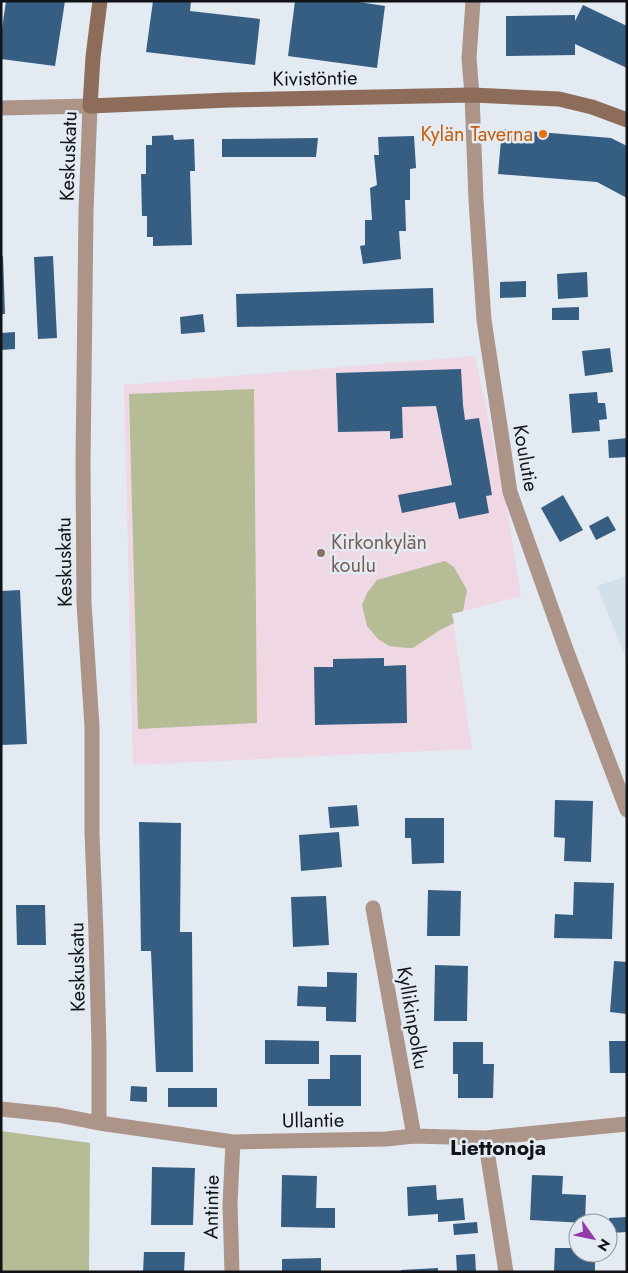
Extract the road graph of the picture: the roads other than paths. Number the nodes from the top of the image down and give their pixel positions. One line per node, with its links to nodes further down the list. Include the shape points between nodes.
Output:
1 (100, 1): 4 (main road, Keskuskatu)
2 (473, 1): 3 (street, Koulutie, via 469,58)
3 (472, 95): 4 (main road, Kivistöntie); 6 (main road, Kivistöntie, via 559,99 592,106); 7 (street, Koulutie, via 484,320 510,492)
4 (90, 106): 5 (street, Kivistöntie); 10 (street, Keskuskatu, via 86,212 84,593 92,726)
5 (1, 108)
6 (627, 120)
7 (627, 810)
8 (373, 908): 12 (street, Kyllikinpolku)
9 (1, 1109): 10 (street, Ullantie)
10 (98, 1123): 14 (street, Ullantie)
11 (627, 1124): 13 (street, Ullantie)
12 (414, 1136): 13 (street, Ullantie); 14 (street, Ullantie)
13 (485, 1138): 16 (street)
14 (233, 1142): 15 (street, Antintie, via 230,1204)
15 (232, 1272)
16 (506, 1272)

